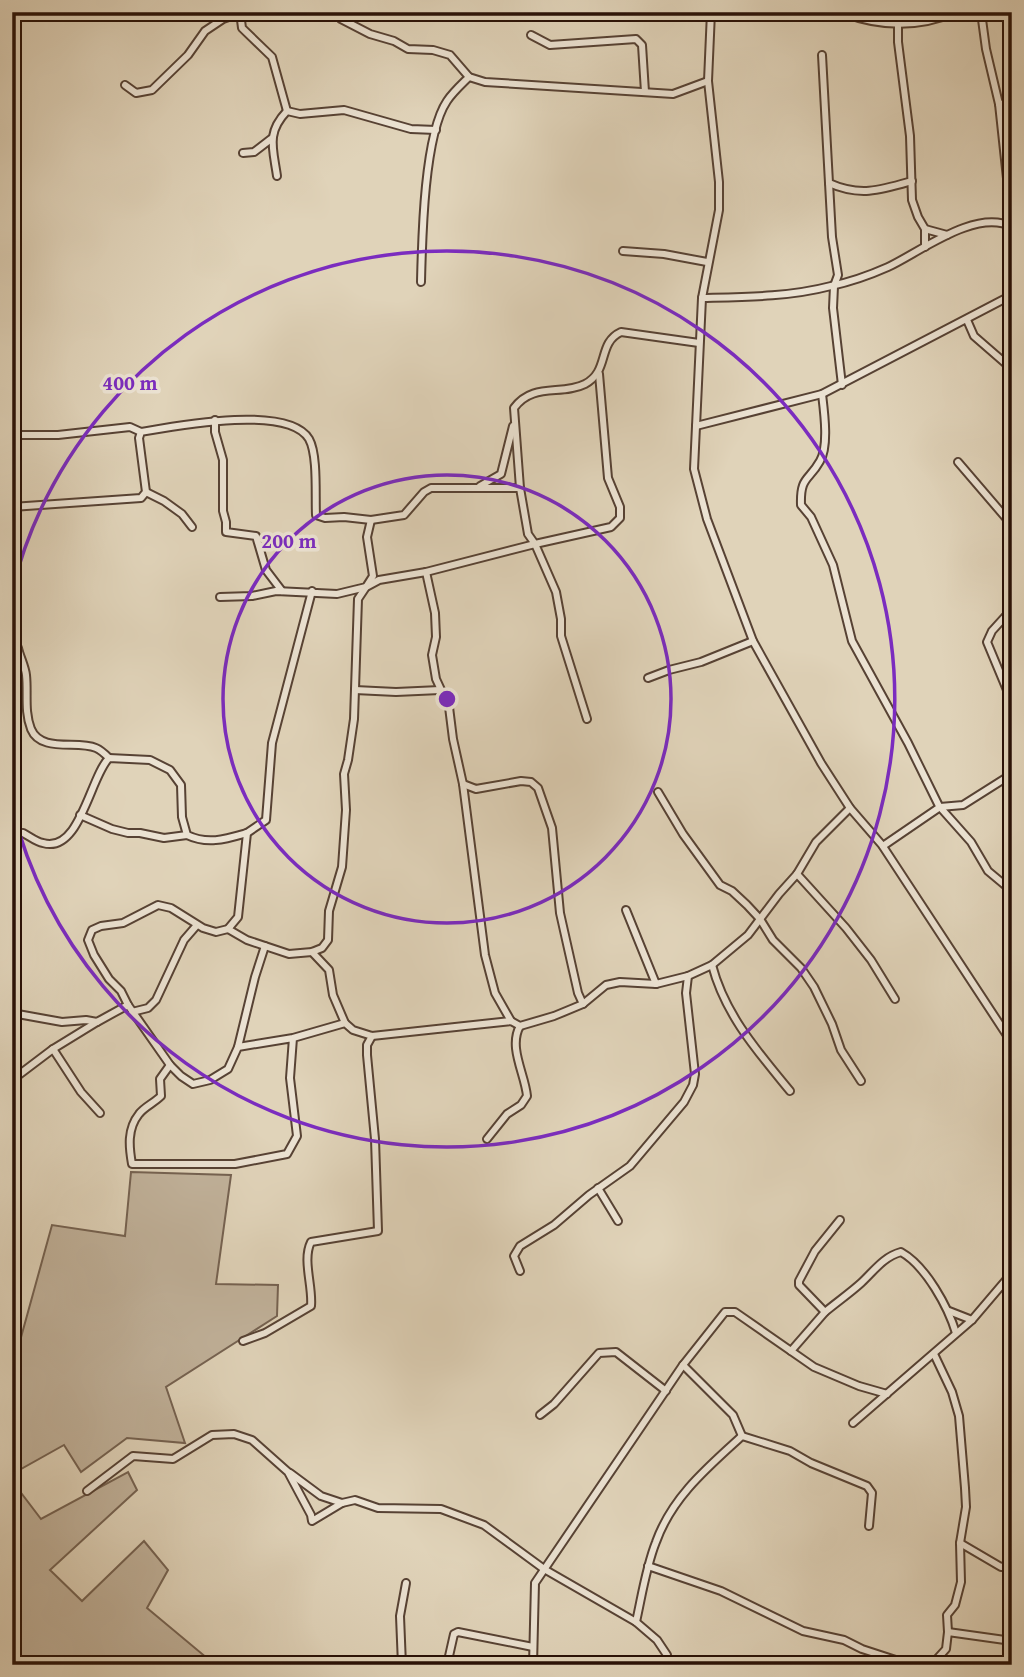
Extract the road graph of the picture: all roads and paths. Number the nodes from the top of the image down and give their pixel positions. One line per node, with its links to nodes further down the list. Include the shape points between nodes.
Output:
1 (336, 12): 10 (street, via 370,34 408,49 450,55)
2 (710, 12): 11 (street)
3 (955, 12): 7 (street, via 935,21)
4 (982, 12): 15 (street)
5 (240, 13): 12 (street, via 205,31 152,90 136,93); 16 (street, via 242,28 272,57)
6 (844, 13): 7 (street)
7 (898, 24): 21 (street)
8 (531, 35): 13 (street, via 550,45 636,39 642,45)
9 (822, 55): 22 (street)
10 (469, 76): 13 (street, via 485,82); 17 (street, via 446,102)
11 (708, 81): 13 (street, via 673,94); 29 (street, via 719,210)
12 (125, 85)
13 (645, 92)
14 (1012, 103): 15 (street)
15 (999, 104): 23 (street)
16 (287, 111): 17 (street, via 344,110 411,129); 18 (street, via 276,122)
17 (436, 131): 30 (street, via 423,220)
18 (271, 139): 19 (street, via 254,152); 20 (street)
19 (243, 153)
20 (277, 176)
21 (912, 181): 22 (street, via 877,191 847,191); 25 (street, via 912,200)
22 (829, 183): 31 (street, via 838,275)
23 (1010, 190): 24 (street)
24 (1012, 226): 26 (street, via 992,221)
25 (925, 229): 26 (street); 27 (street)
26 (947, 235): 27 (street)
27 (925, 247): 31 (street)
28 (623, 251): 29 (street)
29 (707, 262): 33 (street)
30 (421, 282)
31 (834, 286): 33 (street); 38 (street, via 832,308)
32 (1012, 295): 34 (street)
33 (702, 298): 35 (street)
34 (967, 320): 36 (street, via 974,336); 38 (street)
35 (699, 343): 37 (street, via 621,332 613,336); 42 (street)
36 (1012, 369)
37 (598, 374): 41 (street, via 583,385 521,399 514,408); 53 (street, via 608,478 620,518 611,527)
38 (842, 385): 39 (street)
39 (822, 394): 42 (street); 73 (street, via 822,458 803,482 801,505 834,565 852,641)
40 (215, 420): 43 (street); 50 (street, via 262,421 298,428 309,439 313,453 316,515); 56 (street, via 223,460 226,532 256,536 266,570)
41 (514, 421): 46 (street, via 501,474); 47 (street)
42 (696, 426): 60 (street, via 694,470 725,571)
43 (141, 432): 44 (street, via 131,427); 48 (street)
44 (12, 435)
45 (958, 462): 51 (street)
46 (480, 486): 47 (street); 50 (street, via 431,488 404,515)
47 (520, 488): 53 (street, via 528,534)
48 (145, 492): 49 (street, via 141,498); 52 (street, via 182,514)
49 (12, 507)
50 (372, 520): 55 (street, via 367,537 373,576)
51 (1012, 525)
52 (192, 527)
53 (535, 544): 54 (street); 67 (street, via 556,592 561,636)
54 (426, 572): 55 (street, via 379,580); 64 (street, via 435,613 432,655)
55 (366, 587): 57 (street, via 337,594); 63 (street, via 358,599)
56 (282, 591): 57 (street); 58 (street)
57 (312, 591): 77 (street, via 272,743 266,820)
58 (220, 597)
59 (1012, 610): 65 (street, via 988,642)
60 (754, 641): 62 (street); 74 (street)
61 (18, 648): 69 (street, via 26,674 27,714 38,740 98,748)
62 (648, 678)
63 (355, 690): 64 (street); 87 (street, via 344,774 342,867 329,911 328,940)
64 (440, 690): 71 (street, via 449,708)
65 (1012, 702)
66 (1012, 712): 68 (street, via 1007,730)
67 (587, 719)
68 (1012, 737)
69 (109, 758): 75 (street); 78 (street, via 150,760 170,770 181,785)
70 (1012, 774): 73 (street, via 963,805)
71 (463, 785): 92 (street, via 476,789 521,781 538,788 552,828 559,913); 96 (street, via 485,955 495,993)
72 (658, 792): 83 (street, via 720,885)
73 (940, 807): 79 (street); 81 (street, via 971,842 988,871)
74 (850, 808): 79 (street); 80 (street, via 816,842)
75 (80, 815): 76 (street, via 67,839 59,844 43,844); 78 (street, via 128,833 164,838)
76 (23, 833)
77 (247, 833): 78 (street, via 219,841 200,841); 85 (street, via 238,916)
78 (187, 835)
79 (883, 846): 102 (street)
80 (797, 874): 83 (street); 91 (street, via 854,939)
81 (1012, 891)
82 (626, 910): 90 (street)
83 (760, 919): 88 (street); 107 (street, via 814,987 841,1050)
84 (197, 925): 85 (street, via 216,932); 93 (street, via 172,908 158,905 123,923 92,930 88,940 94,955); 94 (street, via 184,940 156,1000 148,1008)
85 (229, 929): 86 (street)
86 (265, 946): 87 (street, via 289,954); 103 (street)
87 (312, 952): 98 (street, via 329,970)
88 (712, 965): 89 (street); 108 (street, via 733,1017)
89 (688, 976): 90 (street); 111 (street, via 693,1085 630,1166)
90 (656, 984): 92 (street, via 606,985)
91 (895, 999)
92 (583, 1004): 99 (street)
93 (128, 1005): 94 (street); 97 (street)
94 (132, 1012): 105 (street)
95 (12, 1013): 97 (street, via 62,1022)
96 (511, 1021): 99 (street); 100 (street)
97 (97, 1022): 104 (street)
98 (345, 1023): 100 (street); 101 (street)
99 (520, 1026): 110 (street, via 515,1045 527,1096)
100 (372, 1036): 120 (street, via 366,1055 378,1231 311,1242 307,1249 311,1306)
101 (293, 1038): 103 (street); 105 (street, via 290,1078 297,1136 287,1154 235,1164 132,1164 131,1129 139,1113 160,1096 160,1079)
102 (1012, 1043)
103 (238, 1047): 105 (street, via 228,1069 210,1080 193,1084)
104 (53, 1049): 106 (street); 109 (street)
105 (170, 1065)
106 (12, 1080)
107 (861, 1081)
108 (790, 1091)
109 (100, 1113)
110 (487, 1139)
111 (598, 1188): 113 (street); 114 (street, via 520,1246 514,1256)
112 (840, 1220): 117 (street, via 799,1281)
113 (618, 1221)
114 (520, 1270)
115 (1012, 1273): 118 (street)
116 (949, 1311): 117 (street, via 918,1266 901,1252 880,1264); 118 (street); 119 (street)
117 (825, 1312): 121 (street)
118 (972, 1320): 119 (street)
119 (956, 1333): 122 (street)
120 (243, 1341)
121 (790, 1351): 123 (street, via 730,1311); 125 (street, via 859,1387)
122 (934, 1354): 125 (street); 133 (street, via 952,1392 962,1438 966,1507)
123 (683, 1365): 124 (street); 128 (street, via 733,1415)
124 (666, 1391): 126 (street, via 616,1352 599,1353); 136 (street)
125 (887, 1394): 127 (street)
126 (540, 1415)
127 (853, 1423)
128 (741, 1436): 132 (street, via 789,1451 867,1486 872,1493); 135 (street, via 698,1475 671,1510)
129 (288, 1472): 130 (street, via 252,1440 234,1434 212,1435 173,1459 133,1456); 131 (street, via 321,1496); 131 (street, via 312,1521)
130 (87, 1491)
131 (342, 1503): 136 (street, via 355,1500 378,1508 441,1509 484,1525)
132 (869, 1526)
133 (960, 1543): 134 (street, via 1001,1567); 139 (street, via 961,1582 947,1615)
134 (1012, 1564)
135 (648, 1566): 138 (street); 148 (street, via 721,1591 803,1631 844,1640)
136 (544, 1569): 138 (street); 141 (street, via 535,1583)
137 (405, 1583): 144 (street, via 400,1616)
138 (636, 1622): 147 (street, via 657,1640 667,1655)
139 (948, 1632): 140 (street); 149 (street, via 946,1649)
140 (1012, 1641)
141 (533, 1647): 145 (street, via 458,1632); 146 (street)
142 (302, 1665): 143 (street, via 310,1661)
143 (353, 1665)
144 (402, 1665)
145 (447, 1665)
146 (533, 1665)
147 (665, 1665)
148 (911, 1665)
149 (935, 1665)

